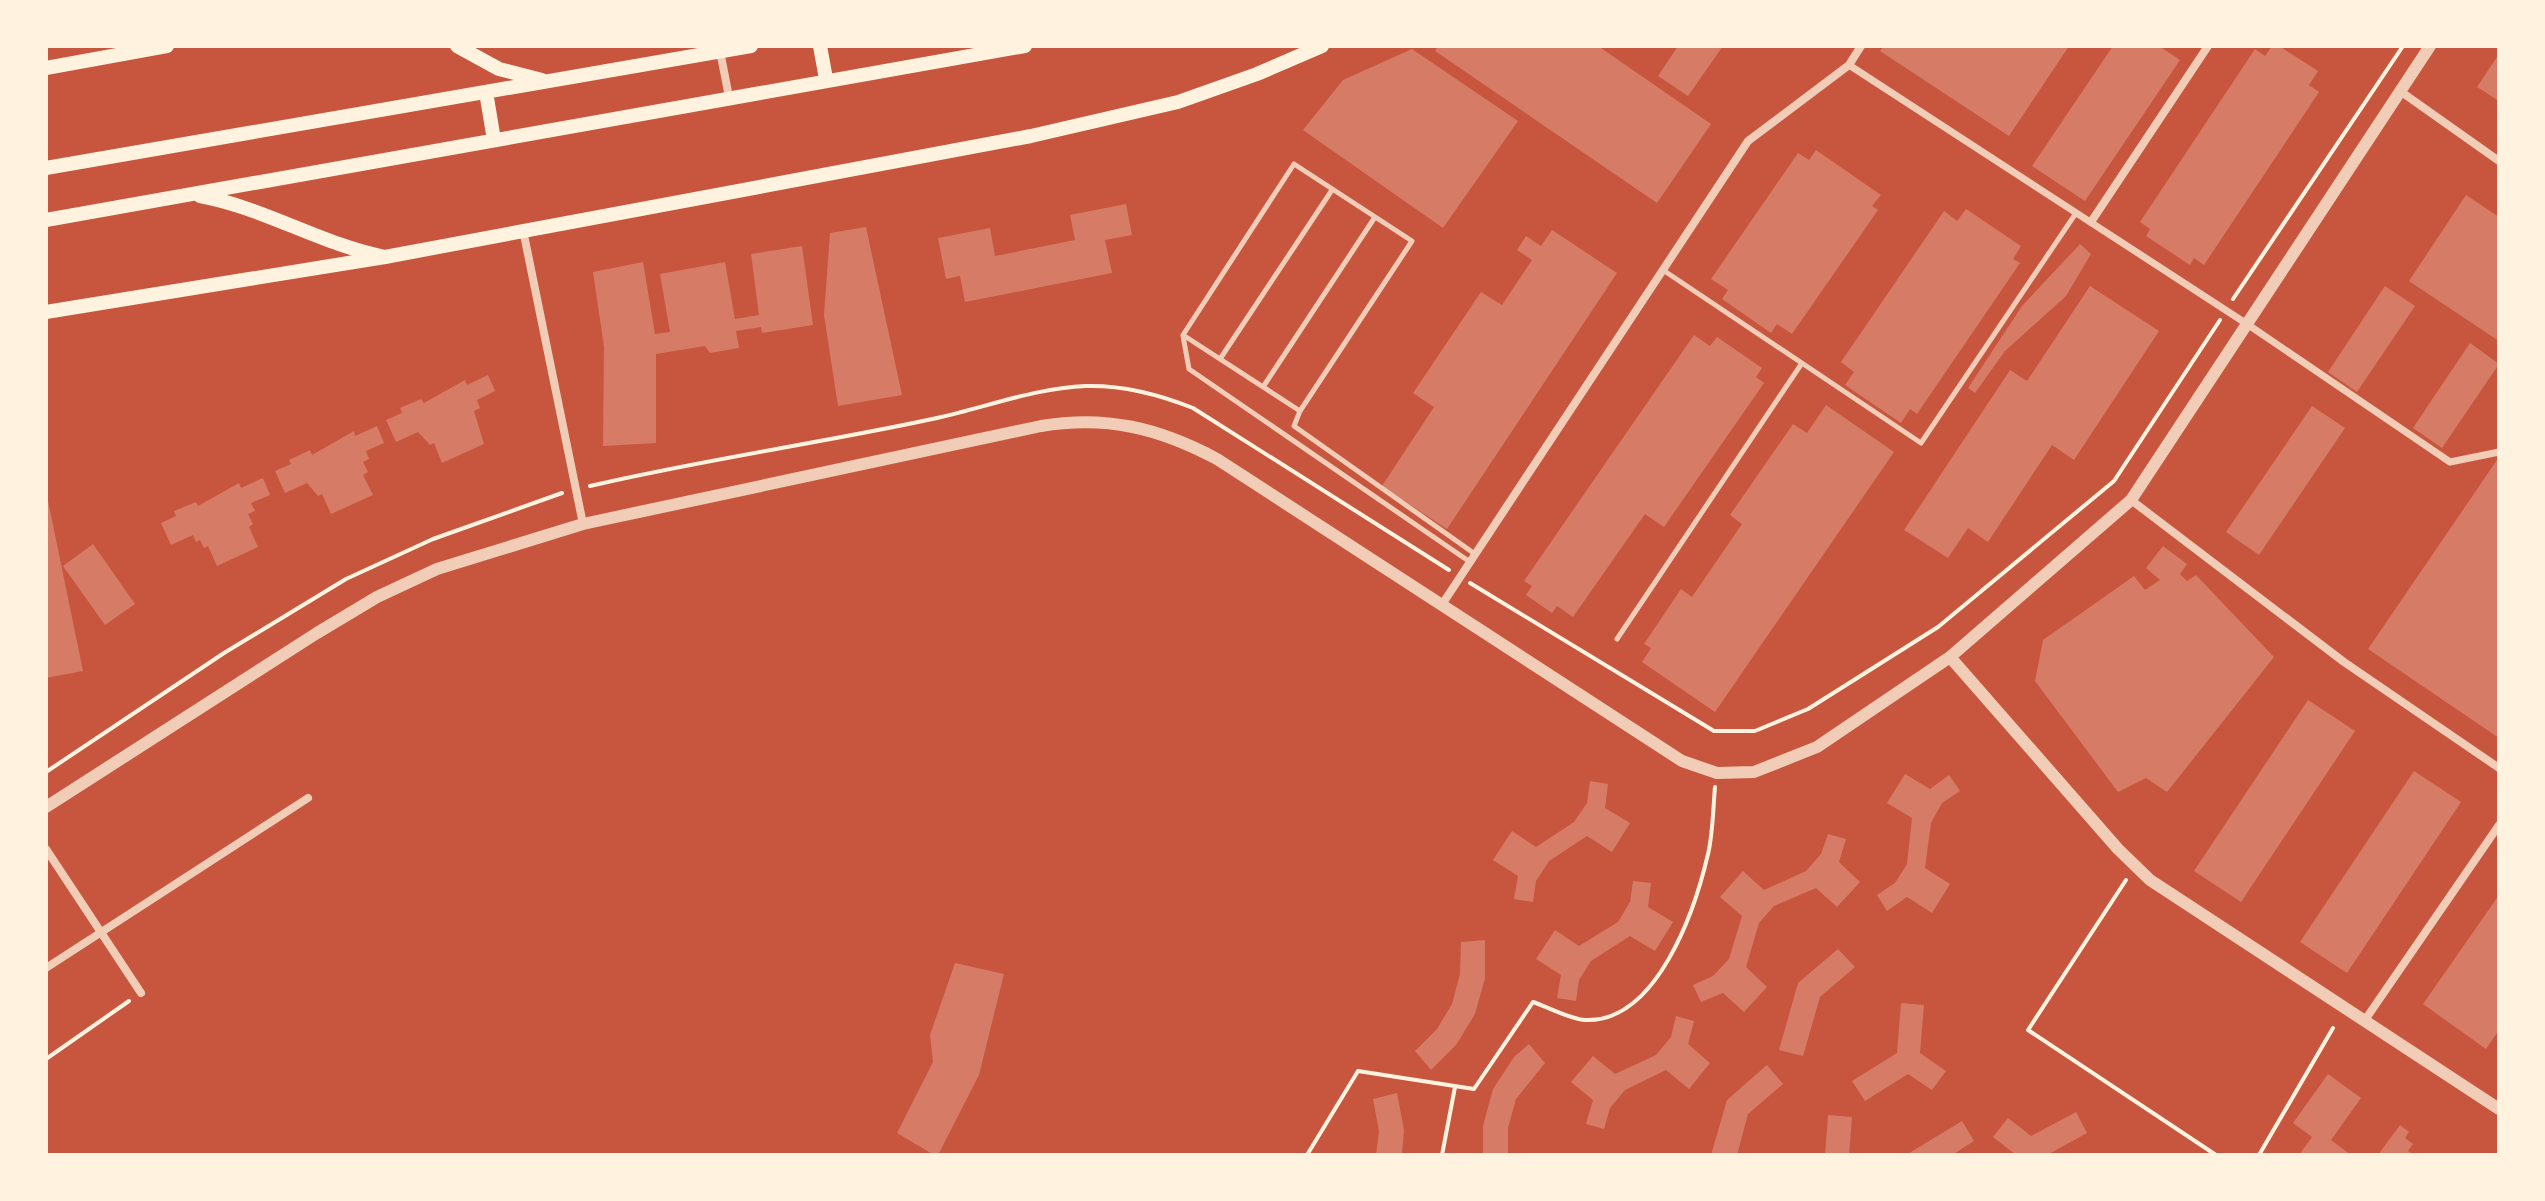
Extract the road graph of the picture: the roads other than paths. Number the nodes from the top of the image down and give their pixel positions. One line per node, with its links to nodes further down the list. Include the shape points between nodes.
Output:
1 (167, 46): 12 (main road)
2 (457, 46): 14 (main road, via 499,69)
3 (751, 46): 10 (main road)
4 (820, 46): 13 (main road)
5 (1025, 46): 13 (main road)
6 (1322, 46): 27 (main road, via 1178,102 1031,136)
7 (1861, 46): 11 (street)
8 (2208, 46): 26 (street)
9 (2430, 46): 15 (street)
10 (720, 48): 14 (main road); 17 (street)
11 (1849, 65): 23 (street); 29 (street, via 1748,141)
12 (46, 68)
13 (826, 79): 17 (main road)
14 (546, 81): 16 (main road)
15 (2400, 91): 19 (street); 31 (street)
16 (486, 92): 18 (main road); 20 (main road)
17 (729, 97): 18 (main road)
18 (494, 140): 22 (main road)
19 (2499, 161)
20 (46, 168)
21 (1332, 189): 24 (lane); 32 (lane, via 1294,164); 33 (lane)
22 (192, 195): 25 (main road); 28 (main road, via 242,206 335,244)
23 (2076, 213): 26 (street); 34 (lane, via 1921,443)
24 (1375, 217): 35 (lane); 36 (lane, via 1412,241)
25 (46, 220)
26 (2091, 222): 31 (street)
27 (523, 230): 28 (main road); 39 (street)
28 (385, 257): 30 (main road)
29 (1663, 270): 34 (lane); 40 (street)
30 (46, 312)
31 (2247, 324): 37 (street, via 2450,462); 38 (street)
32 (1183, 335): 33 (lane); 40 (lane, via 1189,369)
33 (1220, 359): 35 (lane)
34 (1802, 363): 42 (lane)
35 (1263, 387): 36 (lane)
36 (1300, 411): 40 (lane, via 1294,426)
37 (2499, 452)
38 (2131, 500): 43 (street); 44 (street, via 2344,662)
39 (583, 524): 41 (street, via 1041,426 1107,421 1175,437 1217,459); 46 (street, via 470,557 377,597)
40 (1473, 558): 41 (street)
41 (1443, 603): 43 (street, via 1651,743 1717,773 1754,772 1793,759 1890,701)
42 (1617, 639)
43 (1950, 657): 52 (street, via 2150,880)
44 (2499, 768)
45 (308, 798): 49 (street)
46 (46, 807)
47 (2499, 825): 52 (street)
48 (46, 849): 49 (street)
49 (101, 932): 50 (street); 51 (street)
50 (46, 968)
51 (141, 993)
52 (2365, 1020): 53 (street)
53 (2499, 1109)

